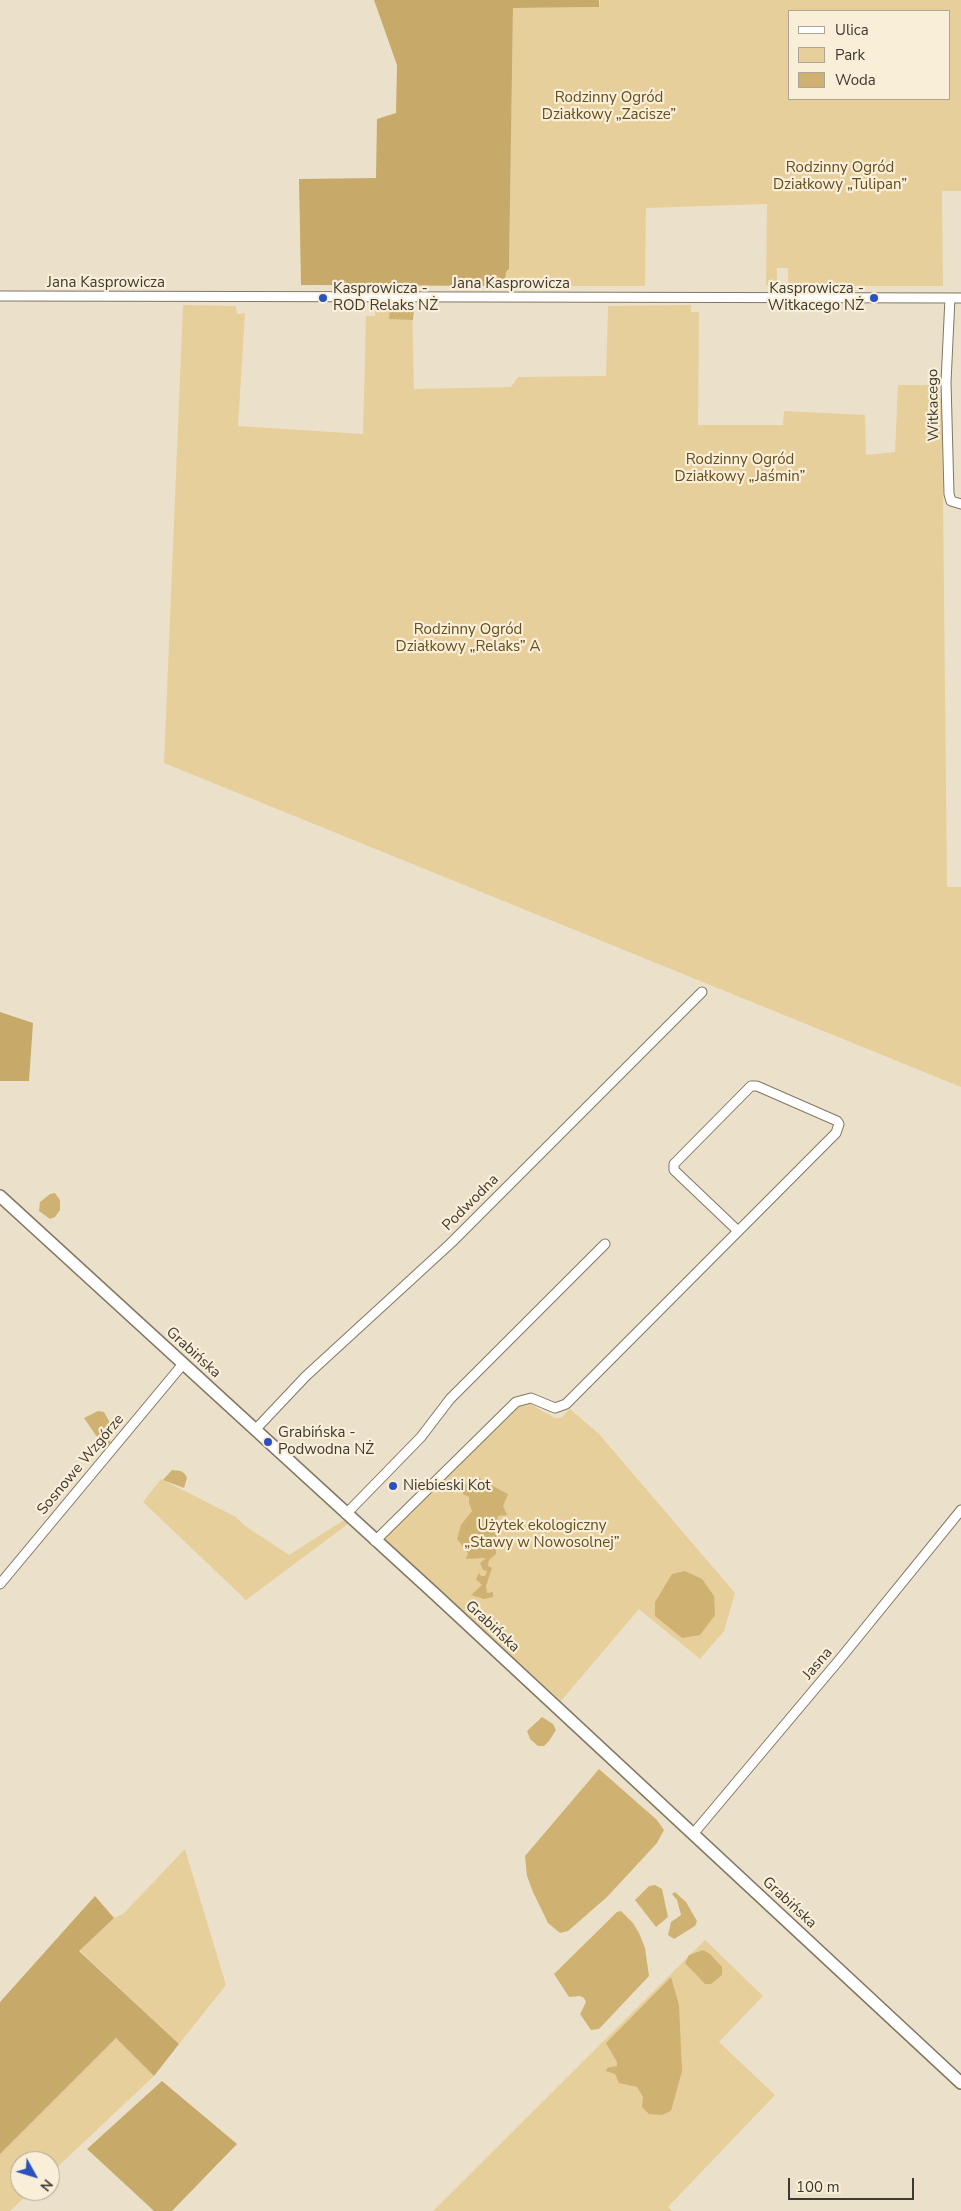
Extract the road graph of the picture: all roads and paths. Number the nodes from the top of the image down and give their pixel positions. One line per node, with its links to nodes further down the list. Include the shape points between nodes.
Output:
1 (0, 296): 2 (street, Jana Kasprowicza)
2 (950, 298): 3 (street, Jana Kasprowicza); 4 (street, Witkacego, via 946,382 949,494 952,501)
3 (961, 298)
4 (961, 504)
5 (702, 992): 10 (street, Podwodna, via 451,1243 306,1376)
6 (0, 1196): 9 (street, Grabińska)
7 (738, 1231): 7 (street, via 836,1133 837,1121 751,1086 674,1164 674,1170); 13 (street, via 566,1404 555,1408 531,1398 516,1402)
8 (605, 1244): 12 (street, via 450,1399 421,1437)
9 (183, 1364): 10 (street, Grabińska); 14 (street, Sosnowe Wzgórze)
10 (256, 1430): 12 (street, Grabińska)
11 (961, 1510): 15 (street, Jasna)
12 (346, 1514): 13 (street, Grabińska)
13 (375, 1541): 15 (street, Grabińska)
14 (0, 1584)
15 (693, 1834): 16 (street, Grabińska)
16 (961, 2083)

